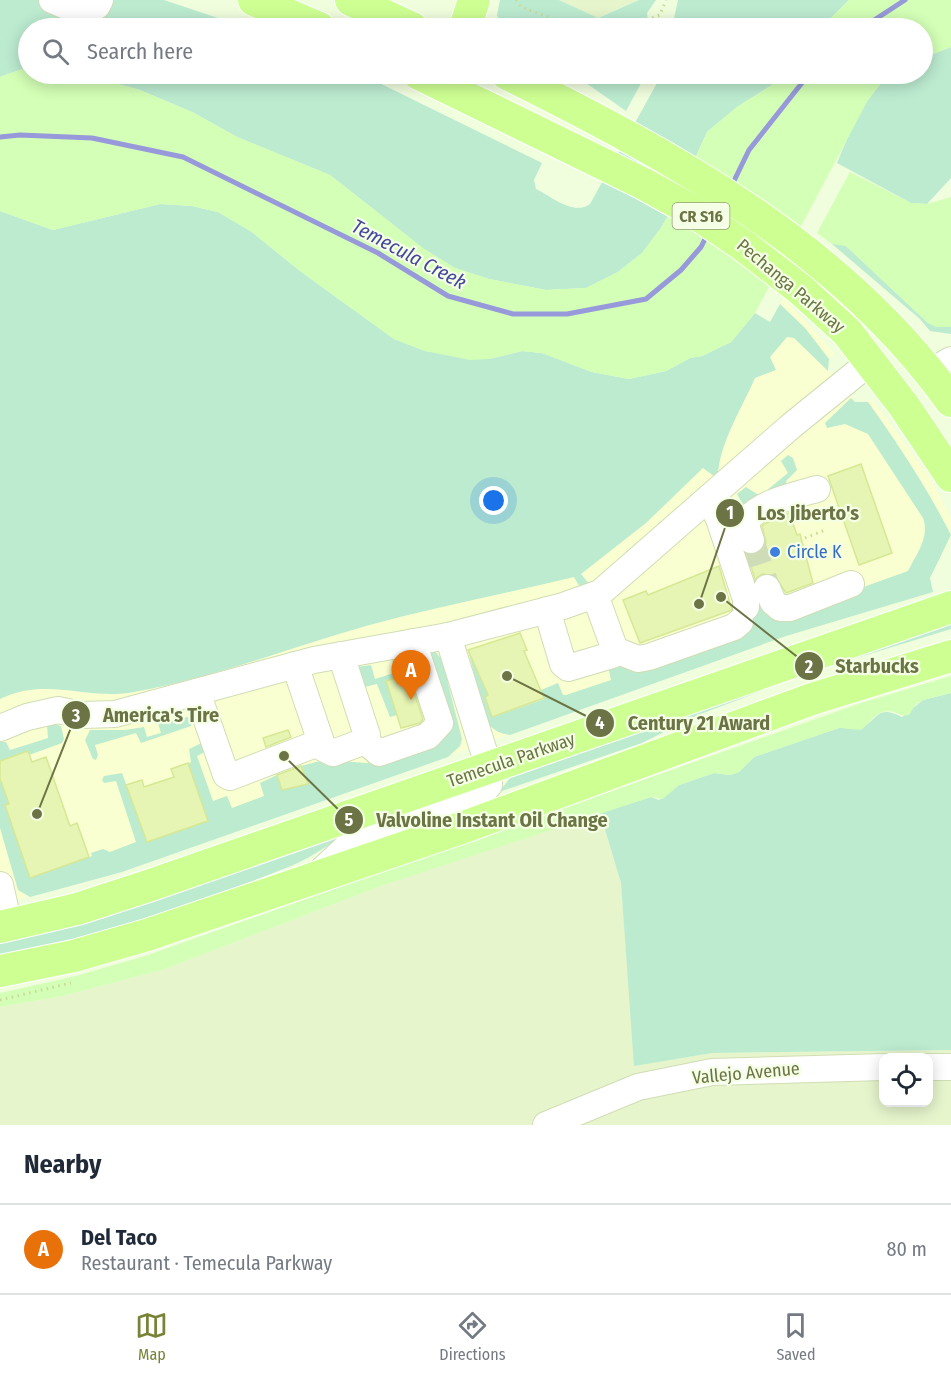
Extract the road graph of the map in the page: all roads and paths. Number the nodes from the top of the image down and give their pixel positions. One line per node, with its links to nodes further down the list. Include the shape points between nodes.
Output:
1 (52, 0): 2 (street, via 78,11 98,6)
2 (100, 0)
3 (254, 0): 8 (main road)
4 (474, 0): 10 (main road)
5 (516, 0): 11 (path, via 521,7)
6 (666, 0): 12 (path, via 660,15)
7 (370, 4): 9 (main road)
8 (296, 18)
9 (394, 18)
10 (468, 18)
11 (551, 18)
12 (652, 18)
13 (450, 84): 15 (main road, Pechanga Parkway / CR S16, via 691,210 801,290 847,332)
14 (526, 84): 16 (main road, Pechanga Parkway / CR S16, via 720,189 815,259 906,342)
15 (870, 362): 18 (main road, Pechanga Parkway / CR S16); 20 (street)
16 (940, 366): 17 (main road, Pechanga Parkway / CR S16)
17 (951, 401)
18 (951, 476)
19 (817, 489): 23 (street, via 751,514 746,526)
20 (707, 500): 26 (street); 31 (street, via 718,516 746,599 743,615 734,627 649,657 638,660)
21 (825, 530): 22 (path)
22 (805, 538)
23 (751, 540)
24 (851, 584): 25 (street, via 789,608 780,608 773,602)
25 (767, 588)
26 (595, 595): 28 (street); 31 (street)
27 (951, 607): 39 (main road, Temecula Parkway)
28 (546, 610): 29 (street); 31 (street, via 563,664 568,668 612,655)
29 (448, 636): 30 (street); 39 (street)
30 (413, 642): 32 (street); 37 (street, via 440,723 428,736 379,753)
31 (615, 650)
32 (341, 655): 34 (street); 37 (street, via 367,735)
33 (951, 656): 40 (main road, via 812,699 467,826)
34 (295, 665): 35 (street); 38 (street)
35 (197, 692): 36 (street, via 73,722 58,710); 38 (street, via 226,775 230,777)
36 (0, 728)
37 (365, 741): 38 (street, via 333,753 323,748)
38 (321, 742)
39 (489, 768): 40 (street, via 489,785 482,793 363,836); 42 (main road, Temecula Parkway, via 148,886)
40 (316, 877): 43 (main road, via 147,935 74,956)
41 (0, 885): 42 (street)
42 (4, 926)
43 (0, 971)
44 (951, 1066): 46 (street)
45 (879, 1067): 47 (street, Vallejo Avenue, via 712,1072 638,1087)
46 (933, 1067)
47 (546, 1125)

